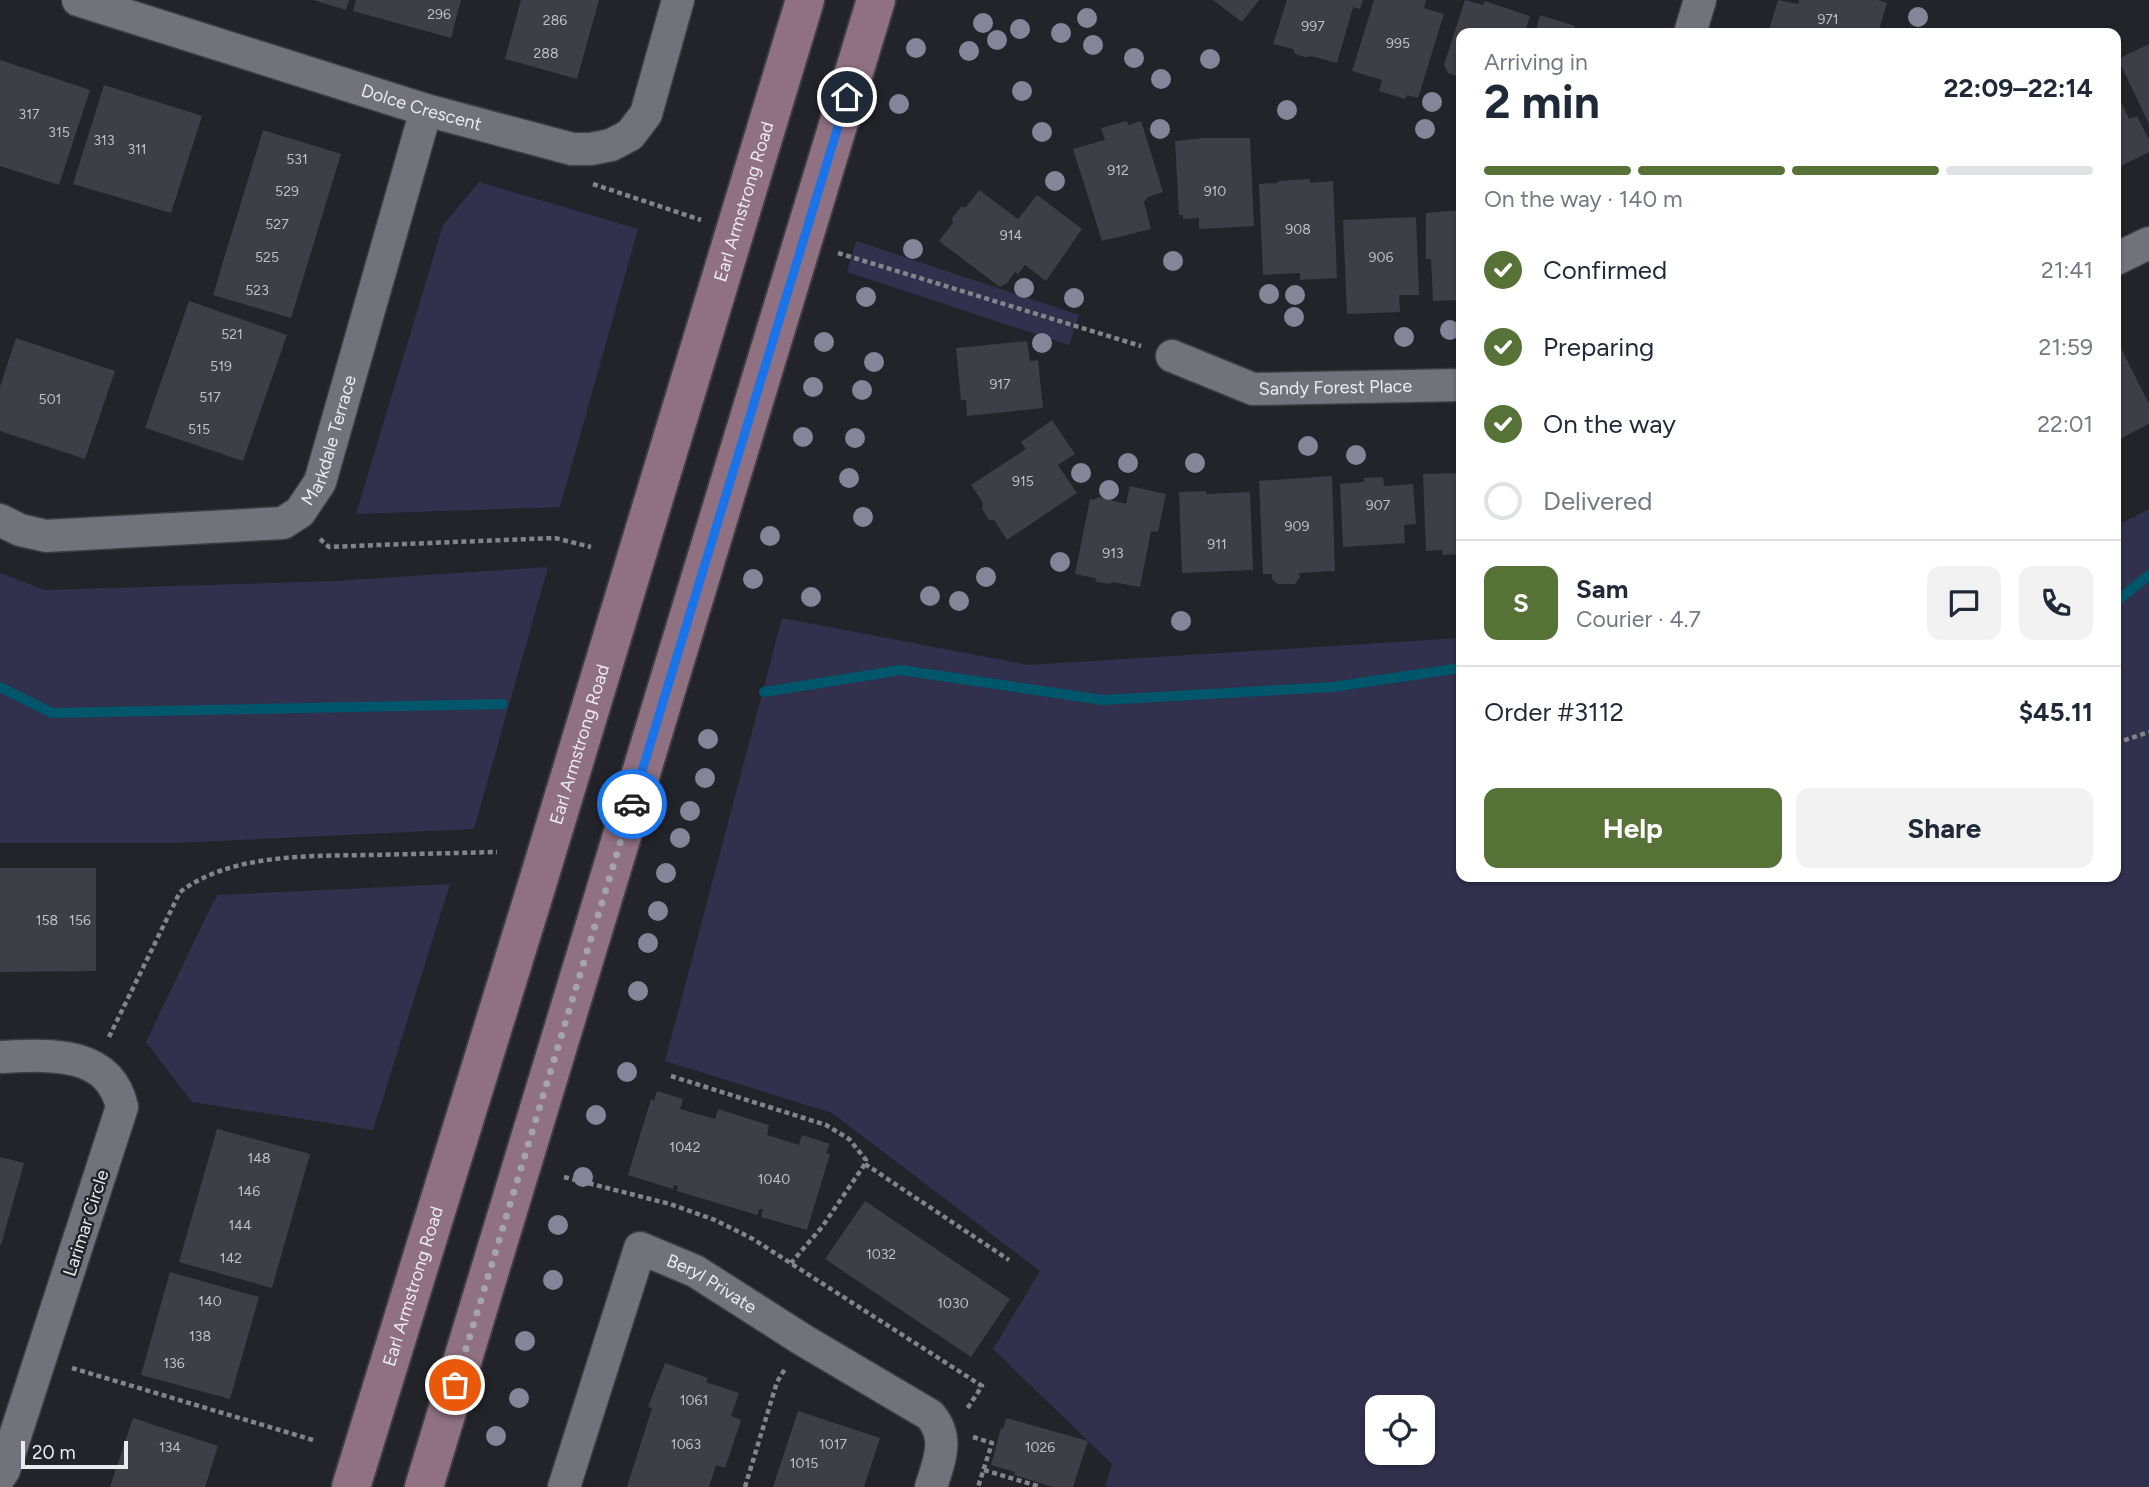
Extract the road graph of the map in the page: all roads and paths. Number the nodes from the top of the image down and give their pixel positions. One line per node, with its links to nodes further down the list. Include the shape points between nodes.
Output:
1 (78, 0): 7 (street, Dolce Crescent)
2 (678, 0): 8 (street, Dolce Crescent, via 646,114 630,135 611,145)
3 (805, 0): 9 (main road, Earl Armstrong Road)
4 (876, 0): 10 (main road)
5 (1700, 0): 6 (street)
6 (1692, 28)
7 (426, 110): 8 (street, Dolce Crescent); 15 (street, Markdale Terrace, via 320,482)
8 (572, 149): 9 (path, via 574,178)
9 (735, 231): 34 (main road, Earl Armstrong Road)
10 (803, 242): 13 (path); 35 (main road)
11 (2149, 243): 12 (street)
12 (2121, 257)
13 (1172, 356): 14 (street, Sandy Forest Place, via 1254,388)
14 (1456, 385)
15 (300, 512): 16 (street, Markdale Terrace, via 283,523 46,536); 17 (path, via 329,547 555,538)
16 (0, 520)
17 (591, 547)
18 (2149, 732): 19 (path)
19 (2121, 741)
20 (497, 852): 21 (path, via 307,856 244,864 193,882 180,892)
21 (108, 1037)
22 (0, 1057): 29 (street, Larimar Circle, via 56,1055 91,1066 114,1084 122,1107)
23 (671, 1076): 24 (path, via 826,1125 849,1139)
24 (865, 1164): 26 (path); 27 (path)
25 (564, 1177): 27 (path, via 715,1220)
26 (1009, 1260)
27 (791, 1263): 30 (path, via 982,1386)
28 (803, 1340): 30 (street, Beryl Private, via 917,1407 938,1424); 36 (street, Beryl Private, via 695,1271 639,1248); 37 (path, via 777,1382)
29 (41, 1360): 31 (path); 33 (street, Larimar Circle)
30 (942, 1436): 38 (street)
31 (313, 1440)
32 (984, 1470): 39 (path)
33 (0, 1476)
34 (351, 1487)
35 (424, 1487)
36 (565, 1487)
37 (745, 1487)
38 (931, 1487)
39 (1041, 1487)

